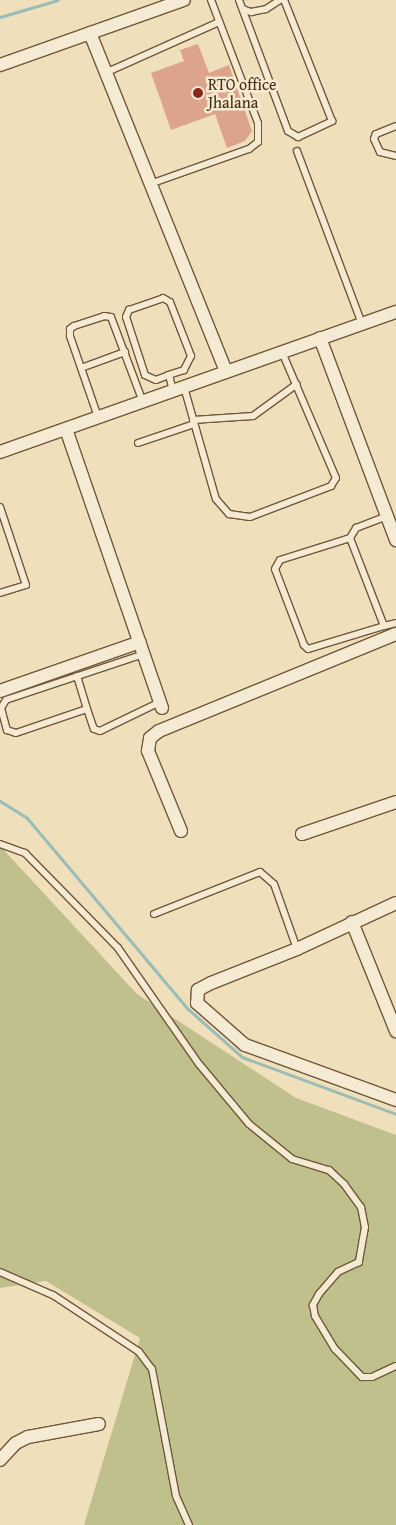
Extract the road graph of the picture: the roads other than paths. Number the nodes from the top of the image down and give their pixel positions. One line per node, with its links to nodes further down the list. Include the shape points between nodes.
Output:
1 (184, 0): 8 (street)
2 (211, 0): 7 (lane)
3 (239, 0): 6 (lane)
4 (280, 0): 6 (lane, via 266,9)
5 (284, 0): 6 (lane, via 332,121 298,137 288,131)
6 (243, 10)
7 (219, 22): 10 (lane); 14 (lane, via 258,122 258,142 250,149)
8 (90, 33): 9 (street); 10 (street)
9 (0, 65)
10 (105, 73): 14 (street)
11 (396, 126): 13 (lane, via 376,134 374,140 380,152)
12 (297, 151): 16 (lane)
13 (396, 156)
14 (148, 184): 21 (street)
15 (396, 312): 16 (street)
16 (362, 324): 17 (street)
17 (320, 338): 19 (street); 32 (street)
18 (125, 352): 20 (lane); 20 (lane, via 110,317 74,326 70,336); 25 (lane)
19 (282, 352): 21 (street); 23 (lane)
20 (81, 368): 26 (lane)
21 (226, 372): 24 (street)
22 (169, 375): 22 (lane, via 184,370 190,356 170,302 163,298 126,314 146,375 156,380); 24 (lane)
23 (297, 384): 27 (lane, via 254,416); 27 (lane, via 336,473 331,486 250,516 229,514 216,499)
24 (178, 389): 25 (street); 27 (lane)
25 (143, 402): 26 (street)
26 (98, 417): 28 (street)
27 (194, 422): 29 (lane)
28 (66, 429): 30 (street); 39 (street)
29 (138, 444)
30 (0, 452)
31 (0, 507): 35 (lane, via 26,585)
32 (387, 516): 33 (lane, via 356,528); 34 (street)
33 (350, 538): 37 (lane); 37 (lane, via 276,565 304,645 314,650)
34 (396, 540)
35 (0, 593)
36 (396, 623): 37 (lane)
37 (384, 626)
38 (396, 634): 45 (street, via 159,731 150,738 148,751)
39 (142, 648): 40 (lane); 41 (street); 42 (street)
40 (77, 676): 43 (lane); 43 (lane, via 6,700 1,708 7,730 16,733)
41 (0, 691)
42 (161, 705): 43 (lane, via 100,731 94,729)
43 (87, 709)
44 (396, 802): 46 (street)
45 (181, 831)
46 (302, 834)
47 (0, 844): 55 (lane, via 25,853 118,948 194,1056 249,1124 292,1159 329,1170 361,1206 365,1227 359,1262 338,1272 319,1294 313,1304 315,1316 335,1348 362,1377 372,1377)
48 (396, 903): 50 (street)
49 (154, 914): 51 (lane, via 260,872 274,884)
50 (352, 922): 51 (street); 52 (street)
51 (297, 949): 53 (street, via 198,990 197,1003 245,1044)
52 (396, 1031)
53 (396, 1100)
54 (0, 1272): 58 (lane, via 53,1295 139,1352 152,1369 176,1496)
55 (396, 1366)
56 (99, 1424): 57 (street, via 28,1437 16,1443)
57 (0, 1460)
58 (189, 1525)

